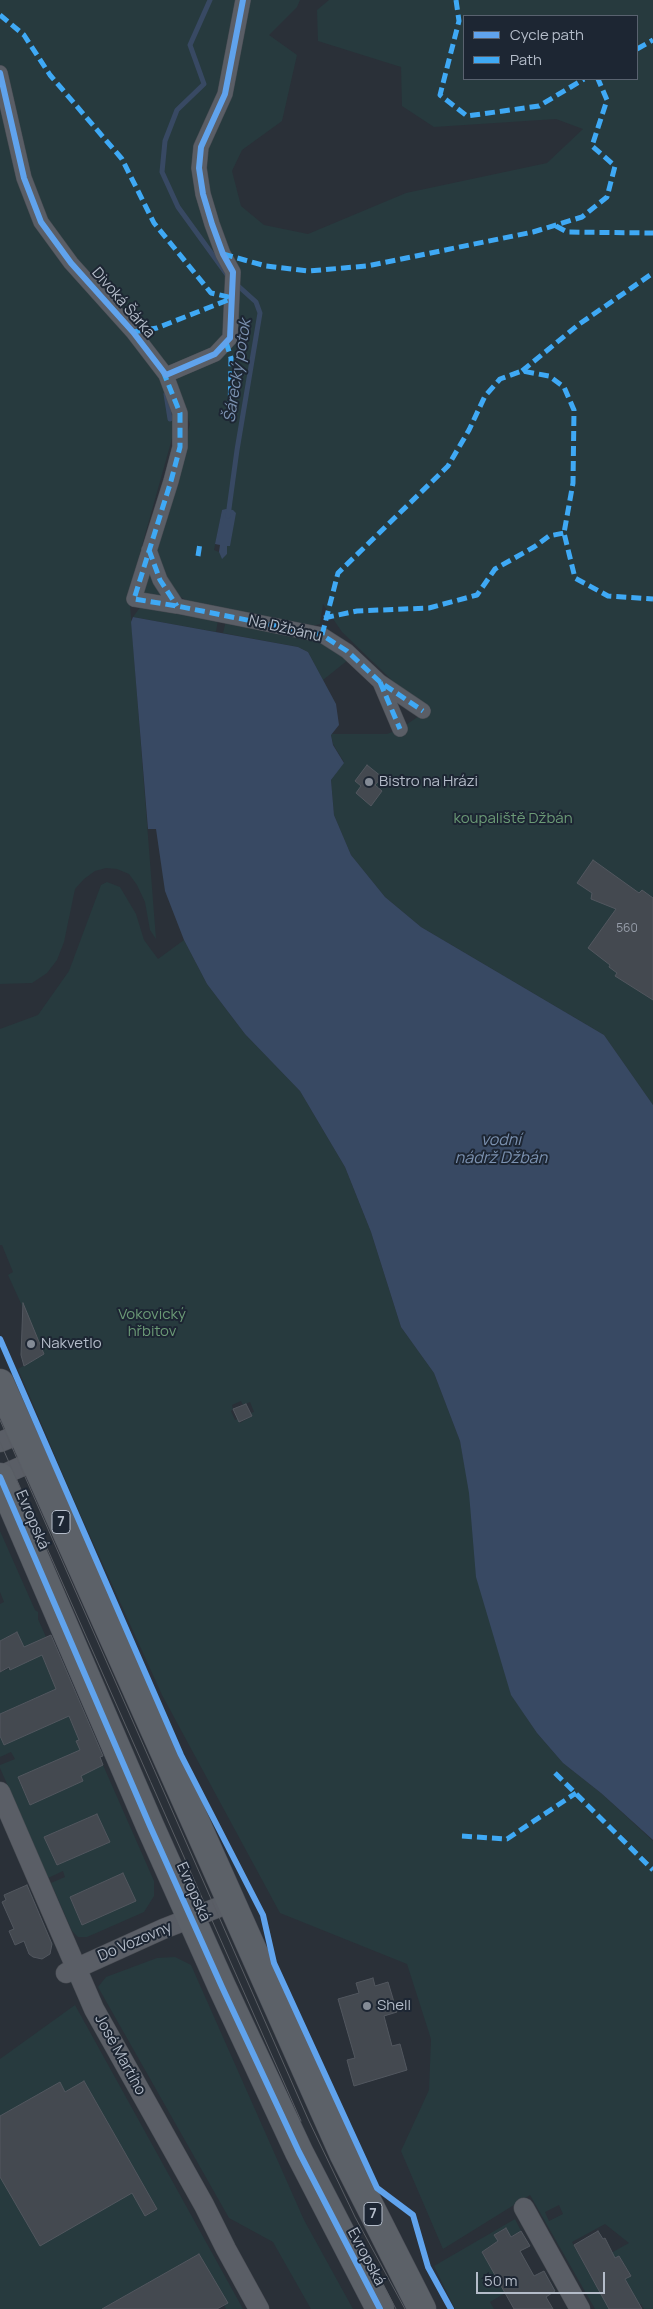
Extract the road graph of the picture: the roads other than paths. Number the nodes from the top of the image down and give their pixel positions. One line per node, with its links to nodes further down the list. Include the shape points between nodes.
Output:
1 (243, 0): 3 (street, via 225,94 201,148 198,168 212,224 233,272 230,338 215,354)
2 (0, 73): 3 (street, Divoká Šárka, via 24,178 41,222 71,263 133,332)
3 (166, 376): 4 (street, Na Džbánu, via 180,412 180,447)
4 (149, 550): 5 (street, via 160,580); 5 (street, Na Džbánu, via 134,599)
5 (177, 606): 6 (street, Na Džbánu, via 322,634 347,651)
6 (380, 682): 7 (street, Na Džbánu); 8 (street, Na Džbánu)
7 (423, 711)
8 (400, 729)
9 (0, 1382): 10 (main road, Evropská / 7)
10 (11, 1438): 11 (main road, Evropská / 7)
11 (34, 1461): 12 (street); 14 (main road, Evropská / 7)
12 (0, 1476): 15 (main road, Evropská)
13 (0, 1792): 16 (street, José Martího)
14 (232, 1902): 15 (street, Do Vozovny); 20 (main road, Evropská / 7, via 344,2155)
15 (192, 1919): 16 (street, Do Vozovny); 19 (main road, Evropská, via 299,2152)
16 (72, 1970): 18 (street, José Martího, via 204,2204)
17 (524, 2208): 21 (street)
18 (259, 2309)
19 (380, 2309)
20 (422, 2309)
21 (580, 2309)

